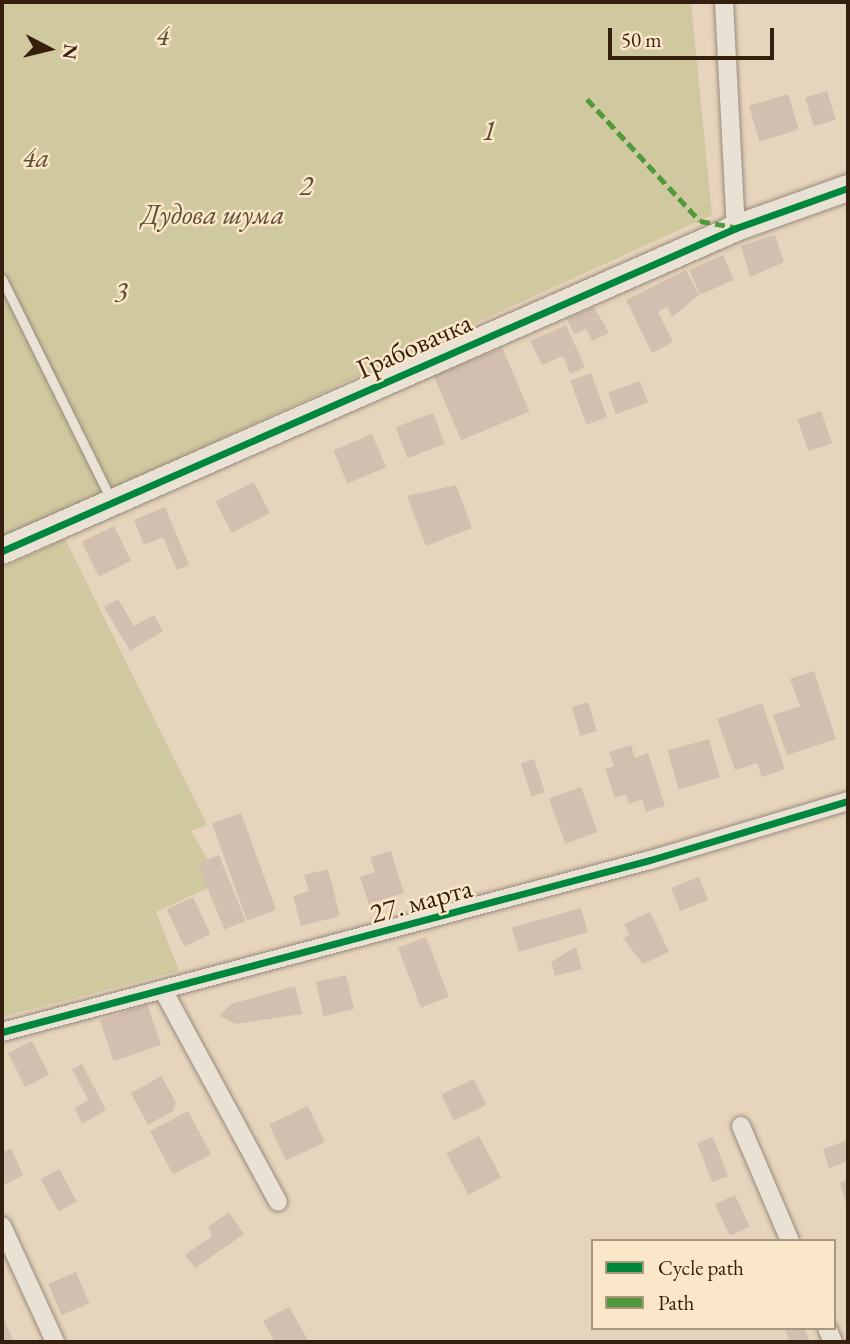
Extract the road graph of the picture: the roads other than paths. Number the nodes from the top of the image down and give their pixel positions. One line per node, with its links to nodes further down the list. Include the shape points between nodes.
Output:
1 (724, 2): 3 (street)
2 (848, 188): 3 (street, Грабовачка)
3 (736, 228): 5 (street, Грабовачка)
4 (2, 279): 5 (lane)
5 (112, 501): 6 (street, Грабовачка)
6 (2, 551)
7 (848, 801): 8 (street, 27. марта)
8 (163, 990): 9 (street, 27. марта); 11 (street)
9 (2, 1032)
10 (741, 1126): 13 (street)
11 (278, 1202)
12 (2, 1226): 14 (street)
13 (789, 1239)
14 (55, 1342)

